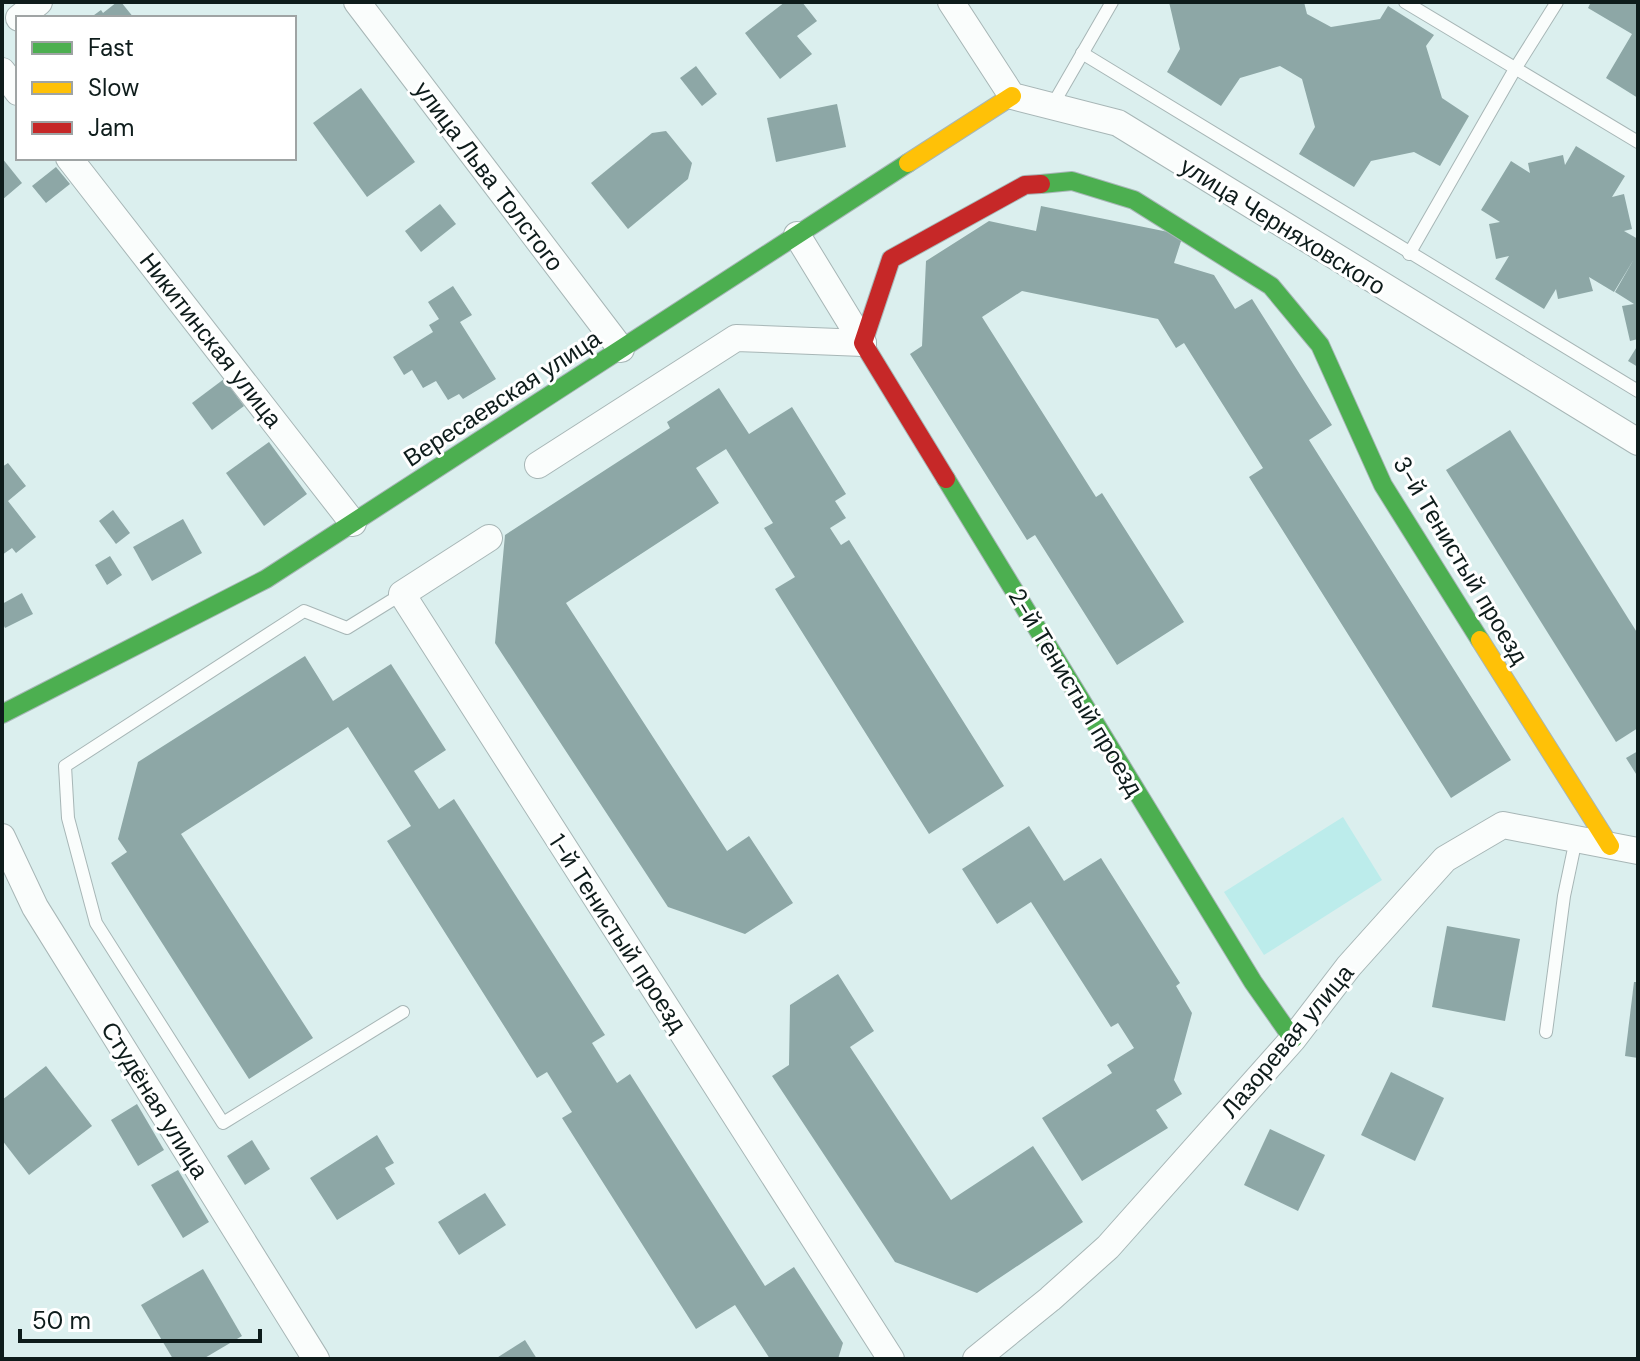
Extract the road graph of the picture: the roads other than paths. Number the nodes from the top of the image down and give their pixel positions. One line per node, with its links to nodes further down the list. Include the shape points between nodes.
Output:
1 (39, 2): 7 (street)
2 (357, 2): 19 (street, улица Льва Толстого)
3 (951, 2): 12 (street)
4 (1112, 2): 8 (lane)
5 (1405, 2): 9 (lane)
6 (1557, 2): 9 (lane)
7 (22, 16)
8 (1082, 53): 13 (lane); 17 (lane)
9 (1515, 69): 14 (lane); 17 (lane)
10 (2, 71): 11 (street)
11 (16, 89)
12 (1012, 96): 13 (street, улица Черняховского); 16 (street, Вересаевская улица)
13 (1052, 106): 21 (street, улица Черняховского, via 1118,123)
14 (1638, 142)
15 (71, 160): 23 (street, Никитинская улица)
16 (797, 235): 18 (street); 19 (street, Вересаевская улица)
17 (1409, 254): 20 (lane)
18 (863, 343): 22 (street, via 736,338); 29 (street, 3-й Тенистый проезд, via 891,259 1025,185 1072,181 1134,200 1271,286 1320,345 1383,485); 33 (street, 2-й Тенистый проезд, via 1253,982)
19 (621, 349): 23 (street, Вересаевская улица)
20 (1638, 391)
21 (1638, 442)
22 (538, 465)
23 (353, 523): 26 (street, Вересаевская улица, via 266,579)
24 (489, 538): 25 (street)
25 (402, 594): 31 (lane, via 347,628 304,611 65,766 68,818 96,923 223,1123); 35 (street, 1-й Тенистый проезд)
26 (2, 714)
27 (2, 837): 34 (street, Студёная улица, via 35,907)
28 (1576, 839): 29 (street, Лазоревая улица); 32 (lane); 33 (street, Лазоревая улица, via 1503,825 1445,859 1349,966)
29 (1610, 846): 30 (street, Лазоревая улица)
30 (1638, 851)
31 (403, 1012)
32 (1546, 1032)
33 (1293, 1039): 36 (street, Лазоревая улица, via 1108,1247)
34 (316, 1359)
35 (891, 1359)
36 (976, 1359)

